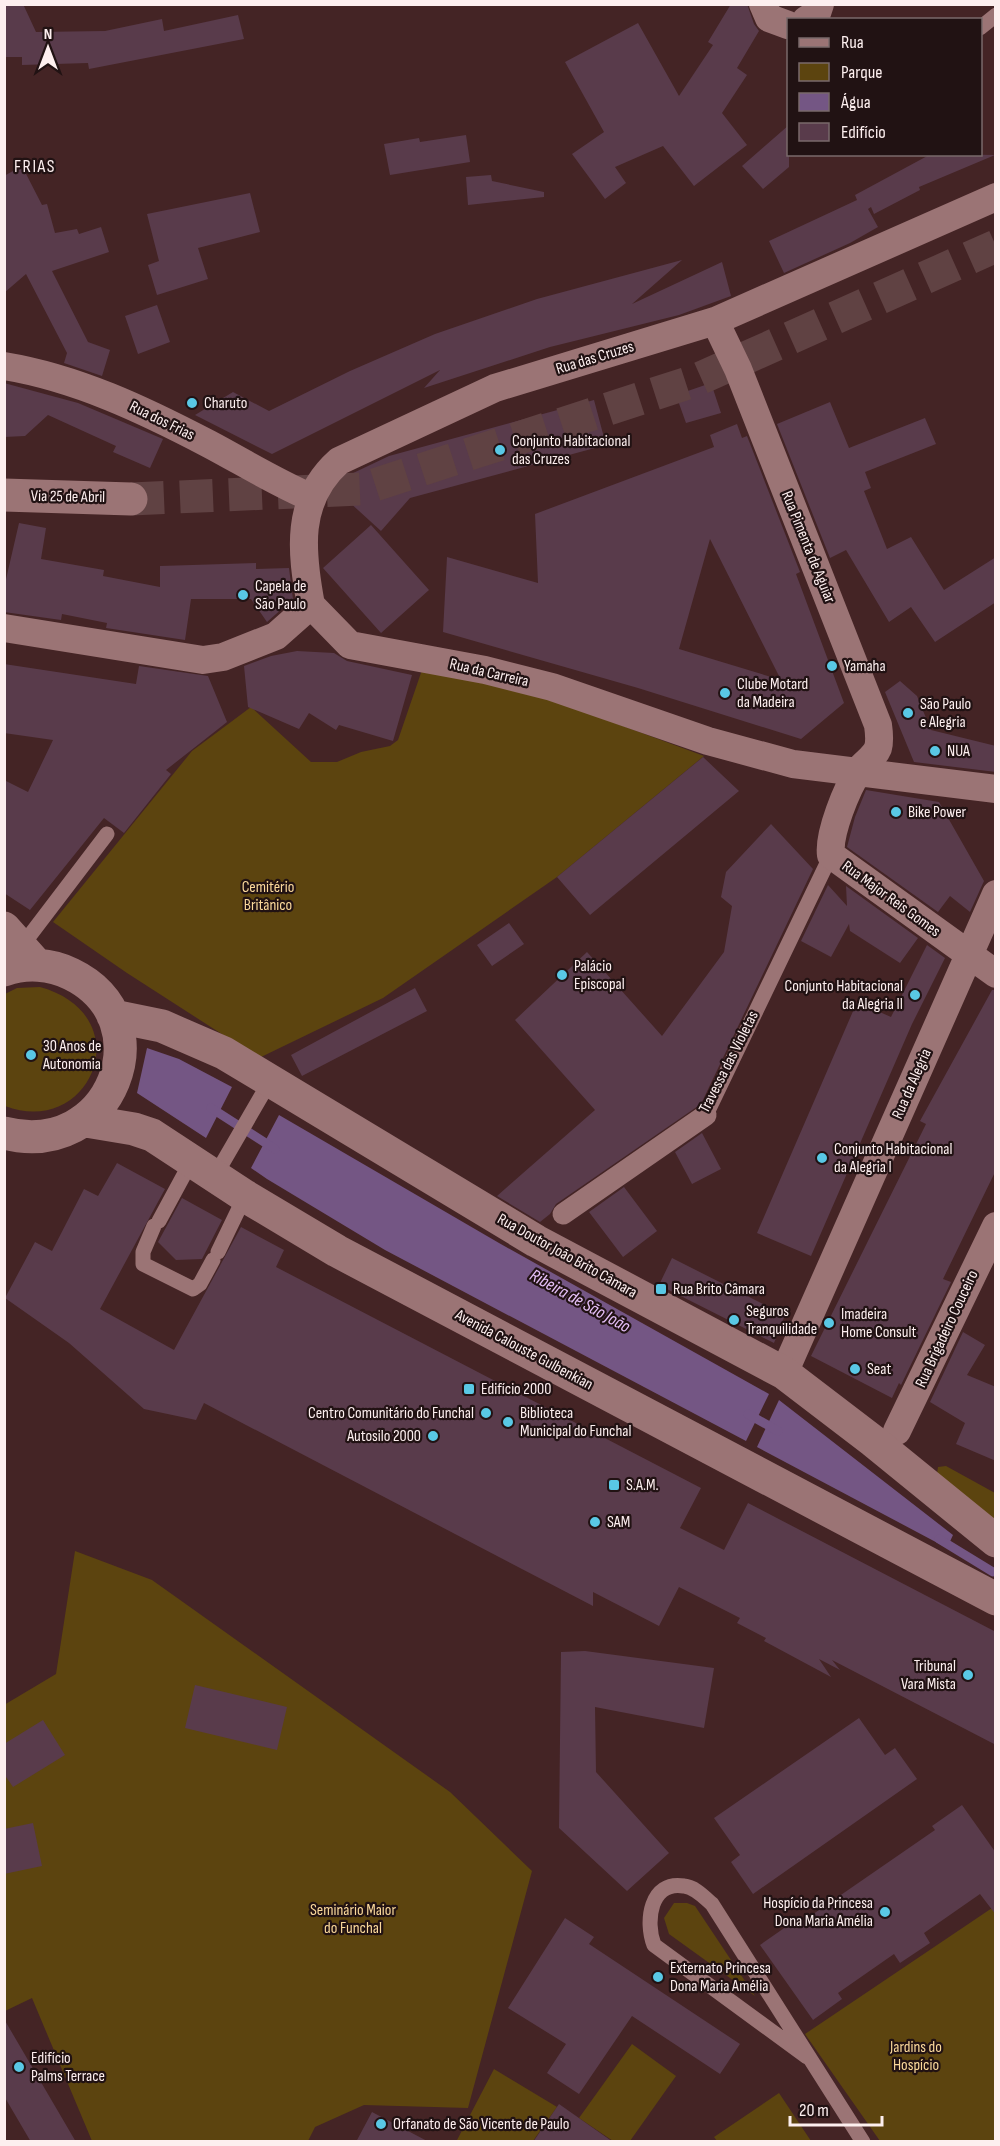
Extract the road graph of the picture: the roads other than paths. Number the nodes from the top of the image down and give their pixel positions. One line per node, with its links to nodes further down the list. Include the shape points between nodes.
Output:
1 (763, 4): 5 (street, via 769,18)
2 (820, 4): 4 (street, via 817,13)
3 (996, 15): 6 (lane)
4 (809, 18)
5 (787, 24)
6 (982, 27)
7 (996, 197): 8 (street, Rua das Cruzes)
8 (715, 321): 11 (street, Rua das Cruzes, via 495,388 339,461 324,474); 15 (street, Rua Pimenta de Aguiar, via 738,369 878,725 876,753)
9 (4, 366): 11 (street, Rua dos Frias, via 92,389 121,401)
10 (4, 495): 12 (main road, Via 25 de Abril)
11 (310, 497): 13 (street, Rua das Cruzes, via 306,553)
12 (131, 499)
13 (311, 605): 14 (street, via 276,636 223,657 203,660); 15 (street, Rua da Carreira, via 350,645 485,670 552,687 708,741 793,764)
14 (4, 628)
15 (859, 771): 16 (street, Rua da Carreira); 18 (street, Rua Major Reis Gomes, via 833,829)
16 (996, 789)
17 (107, 834): 20 (lane)
18 (831, 855): 21 (street, Rua Major Reis Gomes); 26 (lane, Travessa das Violetas)
19 (996, 894): 21 (street, Rua da Alegria)
20 (16, 955): 23 (main road, via 83,980 101,996)
21 (968, 956): 22 (street, Rua Major Reis Gomes); 32 (street, Rua da Alegria)
22 (996, 974)
23 (123, 1027): 24 (main road, Rua Doutor João Brito Câmara, via 162,1026 224,1053); 25 (main road, via 118,1073)
24 (264, 1092): 28 (lane); 32 (main road, Rua Doutor João Brito Câmara)
25 (96, 1109): 27 (main road, via 67,1131 47,1137); 28 (main road, Avenida Calouste Gulbenkian)
26 (706, 1115): 30 (street, Travessa das Violetas)
27 (4, 1133)
28 (212, 1163): 29 (main road, Avenida Calouste Gulbenkian); 29 (lane, via 157,1223 143,1252 143,1264 193,1289 200,1284)
29 (245, 1196): 35 (main road, Avenida Calouste Gulbenkian, via 338,1251)
30 (563, 1214)
31 (996, 1226): 33 (street, Rua Brigadeiro Couceiro)
32 (784, 1373): 34 (main road, Rua Doutor João Brito Câmara)
33 (897, 1431)
34 (986, 1535): 35 (main road, via 983,1562 971,1574)
35 (953, 1577): 36 (main road, Avenida Calouste Gulbenkian)
36 (996, 1599)
37 (807, 2057): 37 (lane, via 712,1904 698,1891 684,1886 670,1887 659,1894 651,1905 649,1918 648,1931 654,1945); 38 (lane)
38 (863, 2142)

